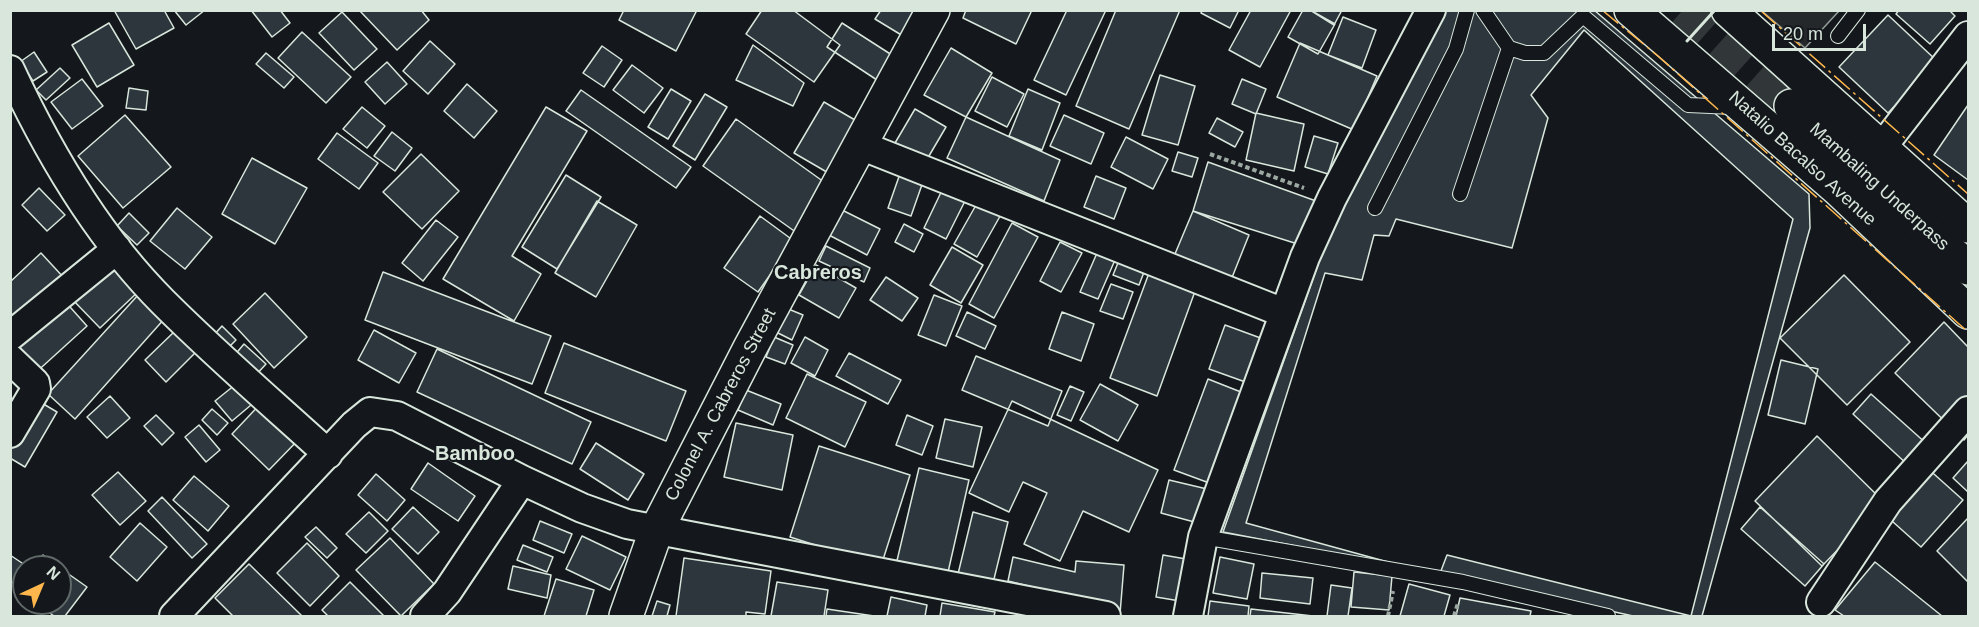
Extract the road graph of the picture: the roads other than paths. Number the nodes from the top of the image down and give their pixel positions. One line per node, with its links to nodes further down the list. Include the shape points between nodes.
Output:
1 (933, 10): 15 (main road, Colonel A. Cabreros Street)
2 (1431, 10): 23 (street, via 1332,198)
3 (1467, 10): 18 (lane, via 1456,49)
4 (1483, 10): 11 (lane)
5 (1631, 10): 14 (main road, Natalio Bacalso Avenue)
6 (1728, 10): 16 (main road)
7 (1858, 10): 9 (lane)
8 (1588, 14): 11 (lane, via 1544,53); 14 (lane, via 1688,105)
9 (1838, 36)
10 (1968, 36): 16 (street)
11 (1509, 48): 17 (lane)
12 (11, 71): 20 (street, via 35,124)
13 (1791, 106): 21 (main road, Mambaling Underpass)
14 (1744, 107): 22 (main road, Natalio Bacalso Avenue)
15 (860, 145): 23 (street); 30 (main road, Colonel A. Cabreros Street)
16 (1882, 147): 19 (main road)
17 (1460, 194)
18 (1375, 208)
19 (1968, 226)
20 (117, 249): 24 (street); 28 (street, via 162,302)
21 (1968, 268)
22 (1968, 312)
23 (1284, 313): 31 (street)
24 (10, 336)
25 (10, 360): 27 (street, via 36,389)
26 (1968, 411): 32 (street, via 1888,501)
27 (10, 433)
28 (328, 454): 29 (street, via 370,412 396,416); 33 (street)
29 (522, 480): 30 (street, via 582,508); 34 (street, via 447,592)
30 (656, 531): 35 (main road, Colonel A. Cabreros Street); 36 (street)
31 (1203, 537): 37 (street); 38 (lane, via 1463,582)
32 (1821, 602)
33 (174, 616)
34 (425, 616)
35 (626, 616)
36 (1106, 616)
37 (1188, 616)
38 (1608, 616)

